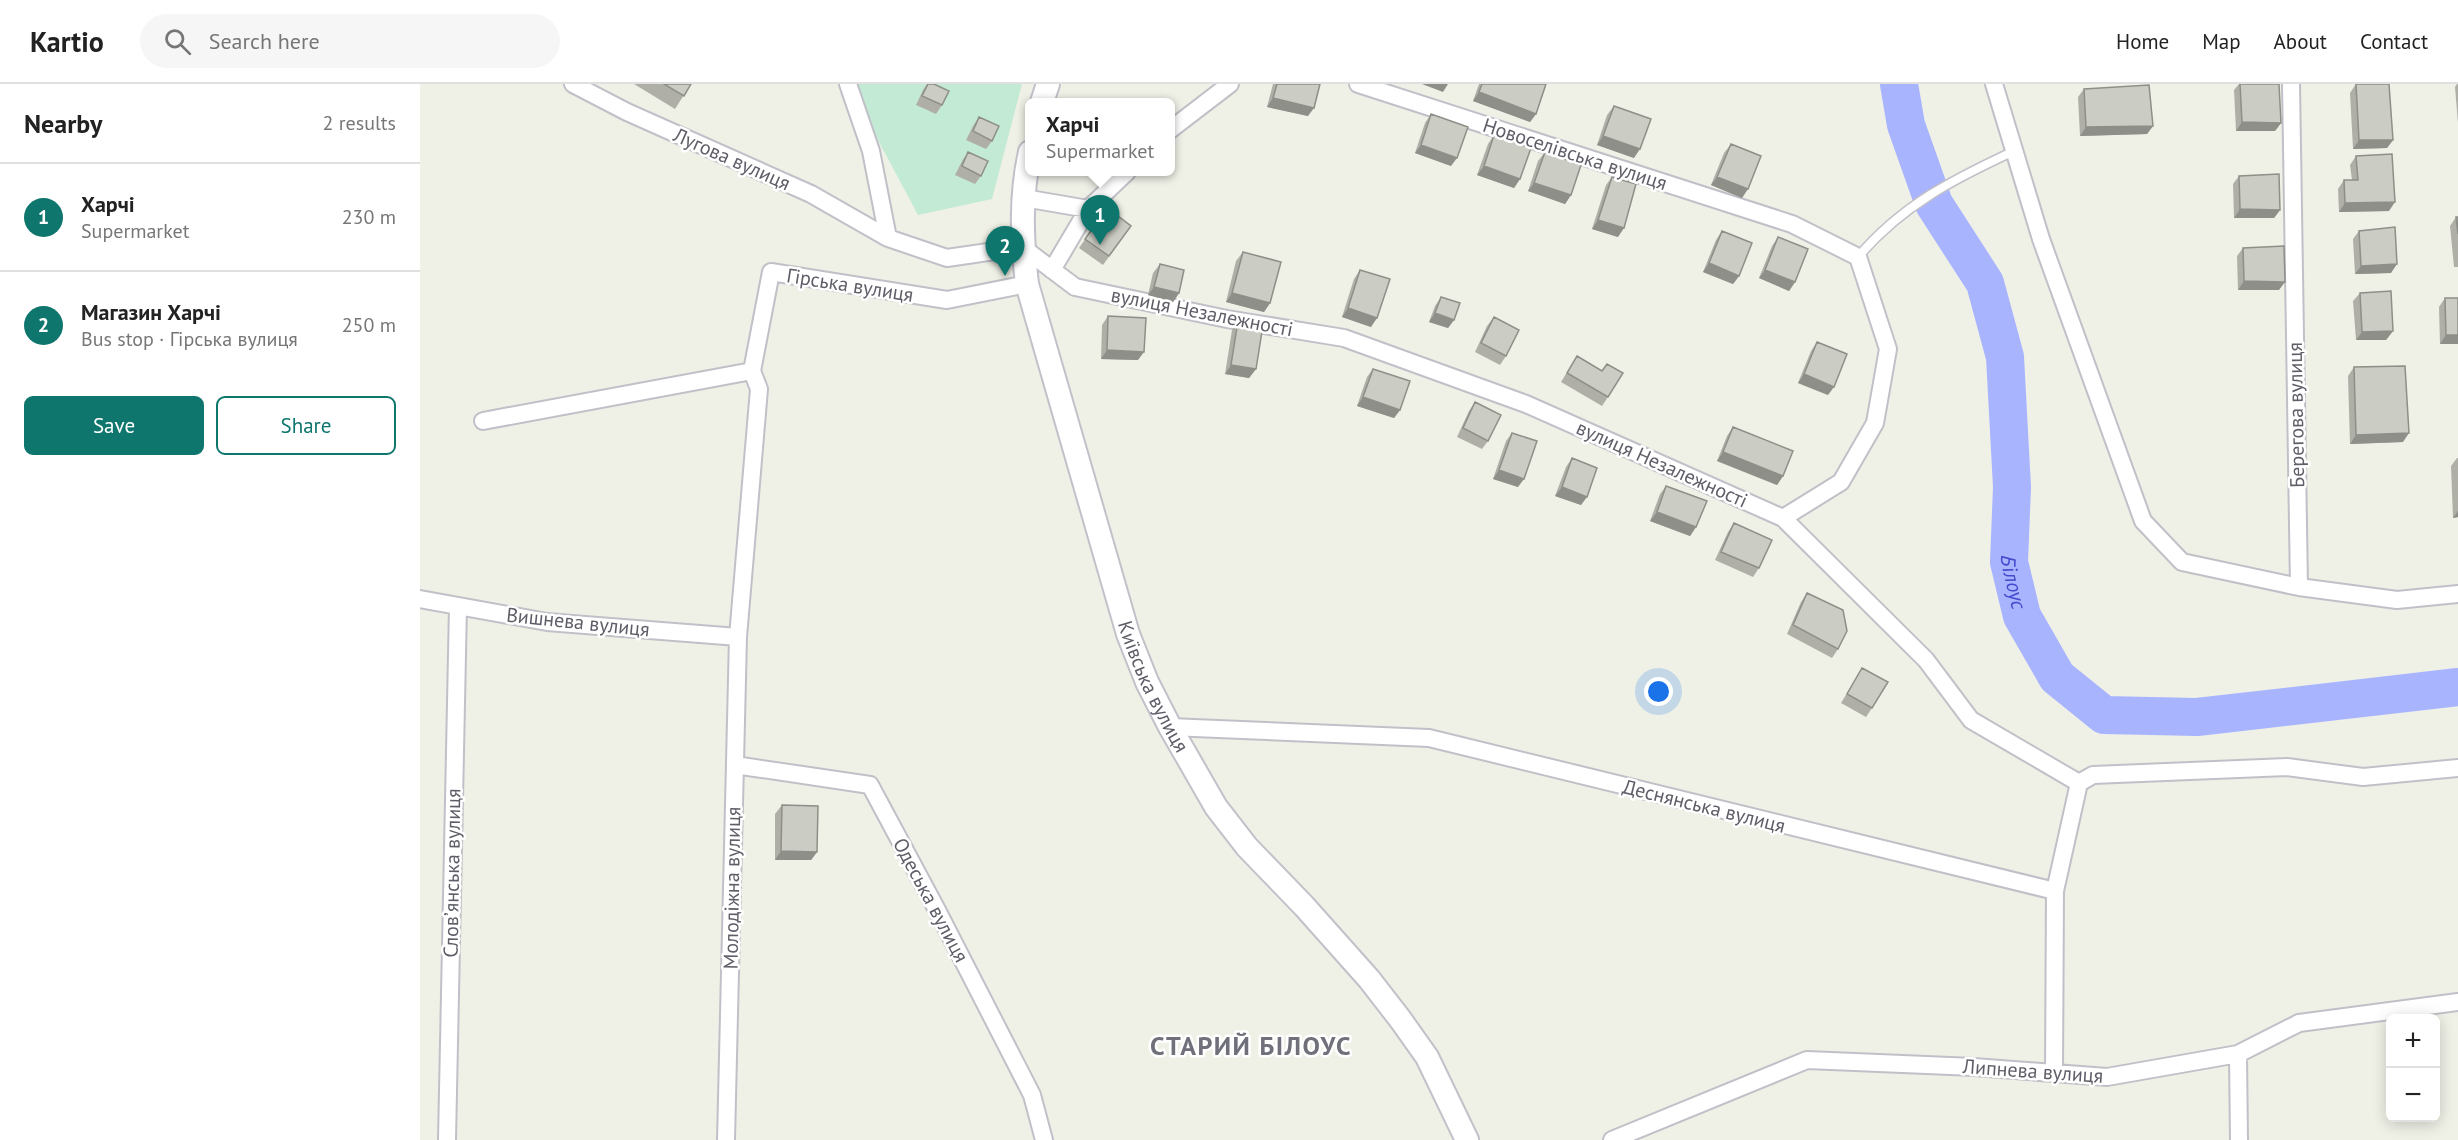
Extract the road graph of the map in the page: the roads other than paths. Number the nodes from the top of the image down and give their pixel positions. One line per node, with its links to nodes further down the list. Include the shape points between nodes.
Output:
1 (573, 84): 13 (street, Лугова вулиця, via 811,194)
2 (848, 84): 13 (street, via 871,151)
3 (1230, 84): 7 (street)
4 (1358, 84): 15 (street, Новоселівська вулиця, via 1792,224)
5 (1994, 84): 8 (street)
6 (2291, 84): 21 (street, Берегова вулиця)
7 (1175, 126)
8 (2014, 151): 15 (lane, via 1914,204 1878,233); 21 (street, via 2041,239 2143,521 2182,562)
9 (1026, 176): 11 (main road, Київська вулиця)
10 (1122, 176): 12 (street)
11 (1024, 198): 12 (street); 14 (main road, Київська вулиця)
12 (1088, 209): 16 (street)
13 (888, 238): 14 (street, Лугова вулиця, via 946,258)
14 (1023, 248): 16 (street, вулиця Незалежності); 17 (main road, Київська вулиця)
15 (1858, 257): 20 (street, via 1888,349 1875,423 1841,482)
16 (1052, 270): 20 (street, вулиця Незалежності, via 1075,287 1227,319 1344,338 1526,404)
17 (1027, 284): 18 (street, Гірська вулиця, via 947,300 771,272); 26 (main road, Київська вулиця, via 1128,634)
18 (752, 371): 19 (street); 25 (street, Молодіжна вулиця, via 759,389)
19 (483, 421)
20 (1783, 518): 29 (street, вулиця Незалежності, via 1926,660 1971,720)
21 (2299, 587): 22 (street, via 2397,600)
22 (2458, 594)
23 (420, 600): 24 (street, Вишнева вулиця)
24 (458, 606): 25 (street, Вишнева вулиця, via 547,622); 34 (street, Словʼянська вулиця)
25 (738, 637): 27 (street, Молодіжна вулиця)
26 (1170, 727): 30 (street, Деснянська вулиця, via 1429,738); 37 (main road, Київська вулиця, via 1216,807 1247,847 1326,930 1407,1029 1427,1057)
27 (735, 765): 35 (street, Молодіжна вулиця); 36 (street, Одеська вулиця, via 870,785 1032,1095)
28 (2458, 768): 29 (street, via 2362,777 2287,767 2093,775)
29 (2079, 783): 30 (street)
30 (2055, 891): 33 (street)
31 (2458, 1002): 32 (street, Липнева вулиця, via 2299,1023)
32 (2238, 1054): 33 (street, Липнева вулиця, via 2107,1077); 39 (street)
33 (2054, 1073): 38 (street, Липнева вулиця, via 1808,1060)
34 (447, 1140)
35 (726, 1140)
36 (1044, 1140)
37 (1467, 1140)
38 (1612, 1140)
39 (2239, 1140)

